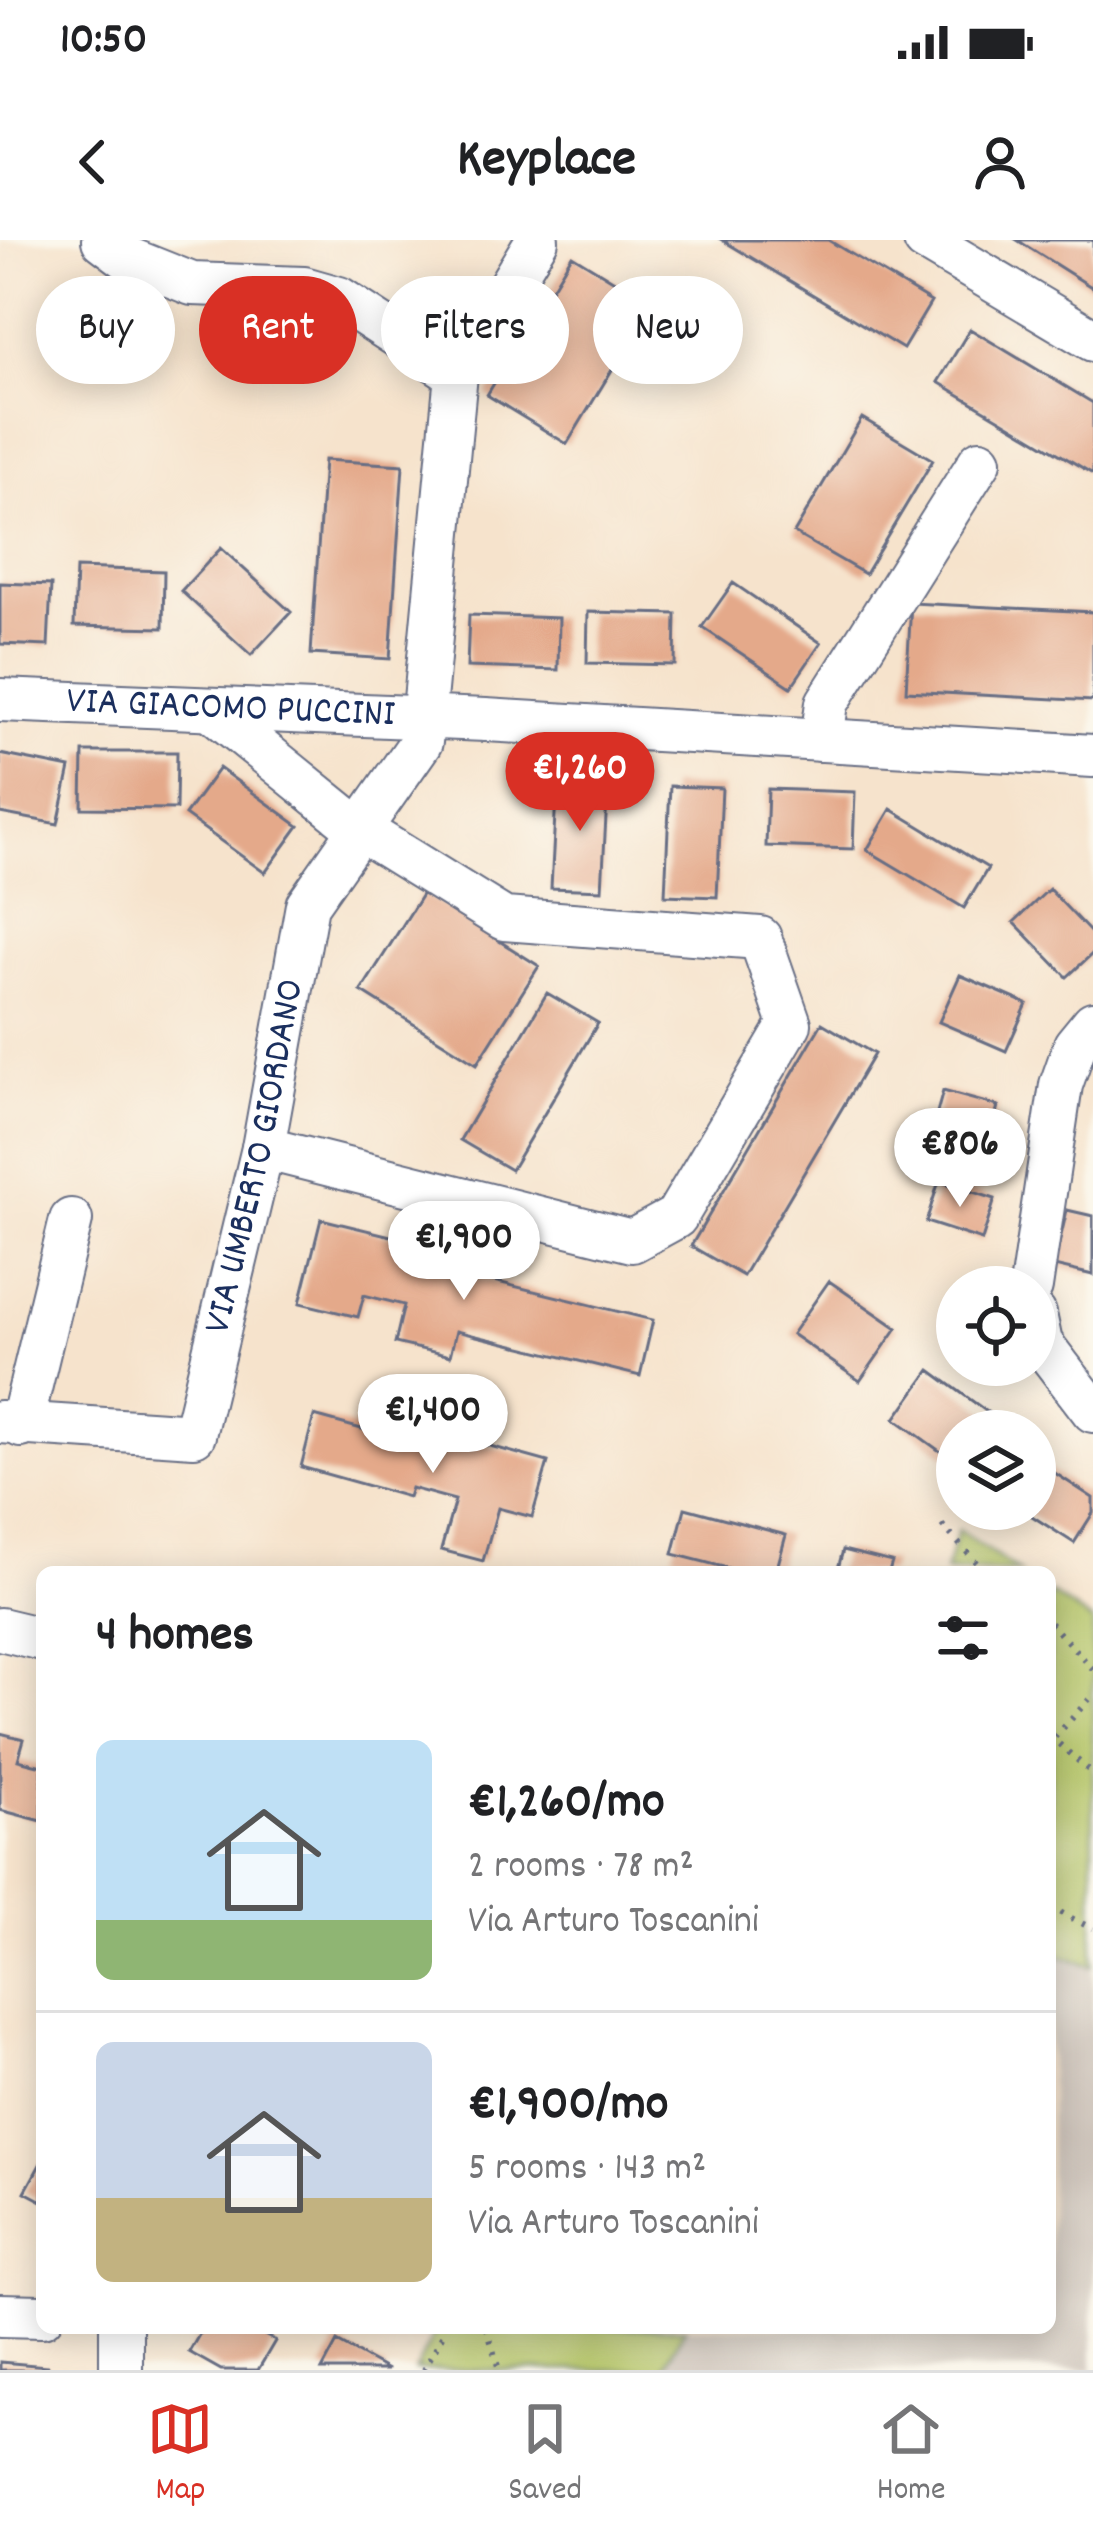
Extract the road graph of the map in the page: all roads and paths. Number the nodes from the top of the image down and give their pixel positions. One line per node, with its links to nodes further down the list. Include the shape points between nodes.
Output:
1 (103, 240): 5 (street, via 192,284 304,288 339,298)
2 (537, 240): 4 (street)
3 (925, 240): 6 (street)
4 (515, 276)
5 (381, 325)
6 (1093, 340)
7 (455, 384): 11 (street, VIA UMBERTO GIORDANO)
8 (980, 461): 12 (street, via 827,704)
9 (0, 700): 10 (street, VIA GIACOMO PUCCINI)
10 (212, 710): 11 (street, VIA GIACOMO PUCCINI); 14 (street)
11 (423, 719): 12 (street, VIA GIACOMO PUCCINI); 14 (street, VIA UMBERTO GIORDANO, via 421,742)
12 (822, 740): 13 (street, VIA GIACOMO PUCCINI)
13 (1093, 756)
14 (359, 829): 16 (street, VIA UMBERTO GIORDANO, via 307,904); 16 (street, via 504,919 760,938 790,1024 676,1217 632,1241)
15 (1093, 1023): 18 (street, via 1061,1085)
16 (263, 1148): 21 (street, VIA UMBERTO GIORDANO, via 194,1435)
17 (71, 1220): 21 (street)
18 (1034, 1266)
19 (1056, 1363): 20 (street)
20 (1093, 1411)
21 (11, 1424)
22 (947, 1530): 23 (path)
23 (980, 1566)
24 (0, 1629): 26 (street)
25 (1056, 1629): 27 (path)
26 (36, 1638)
27 (1093, 1669)
28 (1093, 1695): 29 (path)
29 (1056, 1733)
30 (1056, 1741): 31 (path)
31 (1093, 1774)
32 (1056, 1910): 33 (path)
33 (1093, 1929)
34 (0, 2315): 35 (street)
35 (36, 2316)
36 (121, 2334): 39 (street)
37 (443, 2334): 40 (path)
38 (489, 2334): 41 (path)
39 (121, 2370)
40 (424, 2370)
41 (499, 2370)

